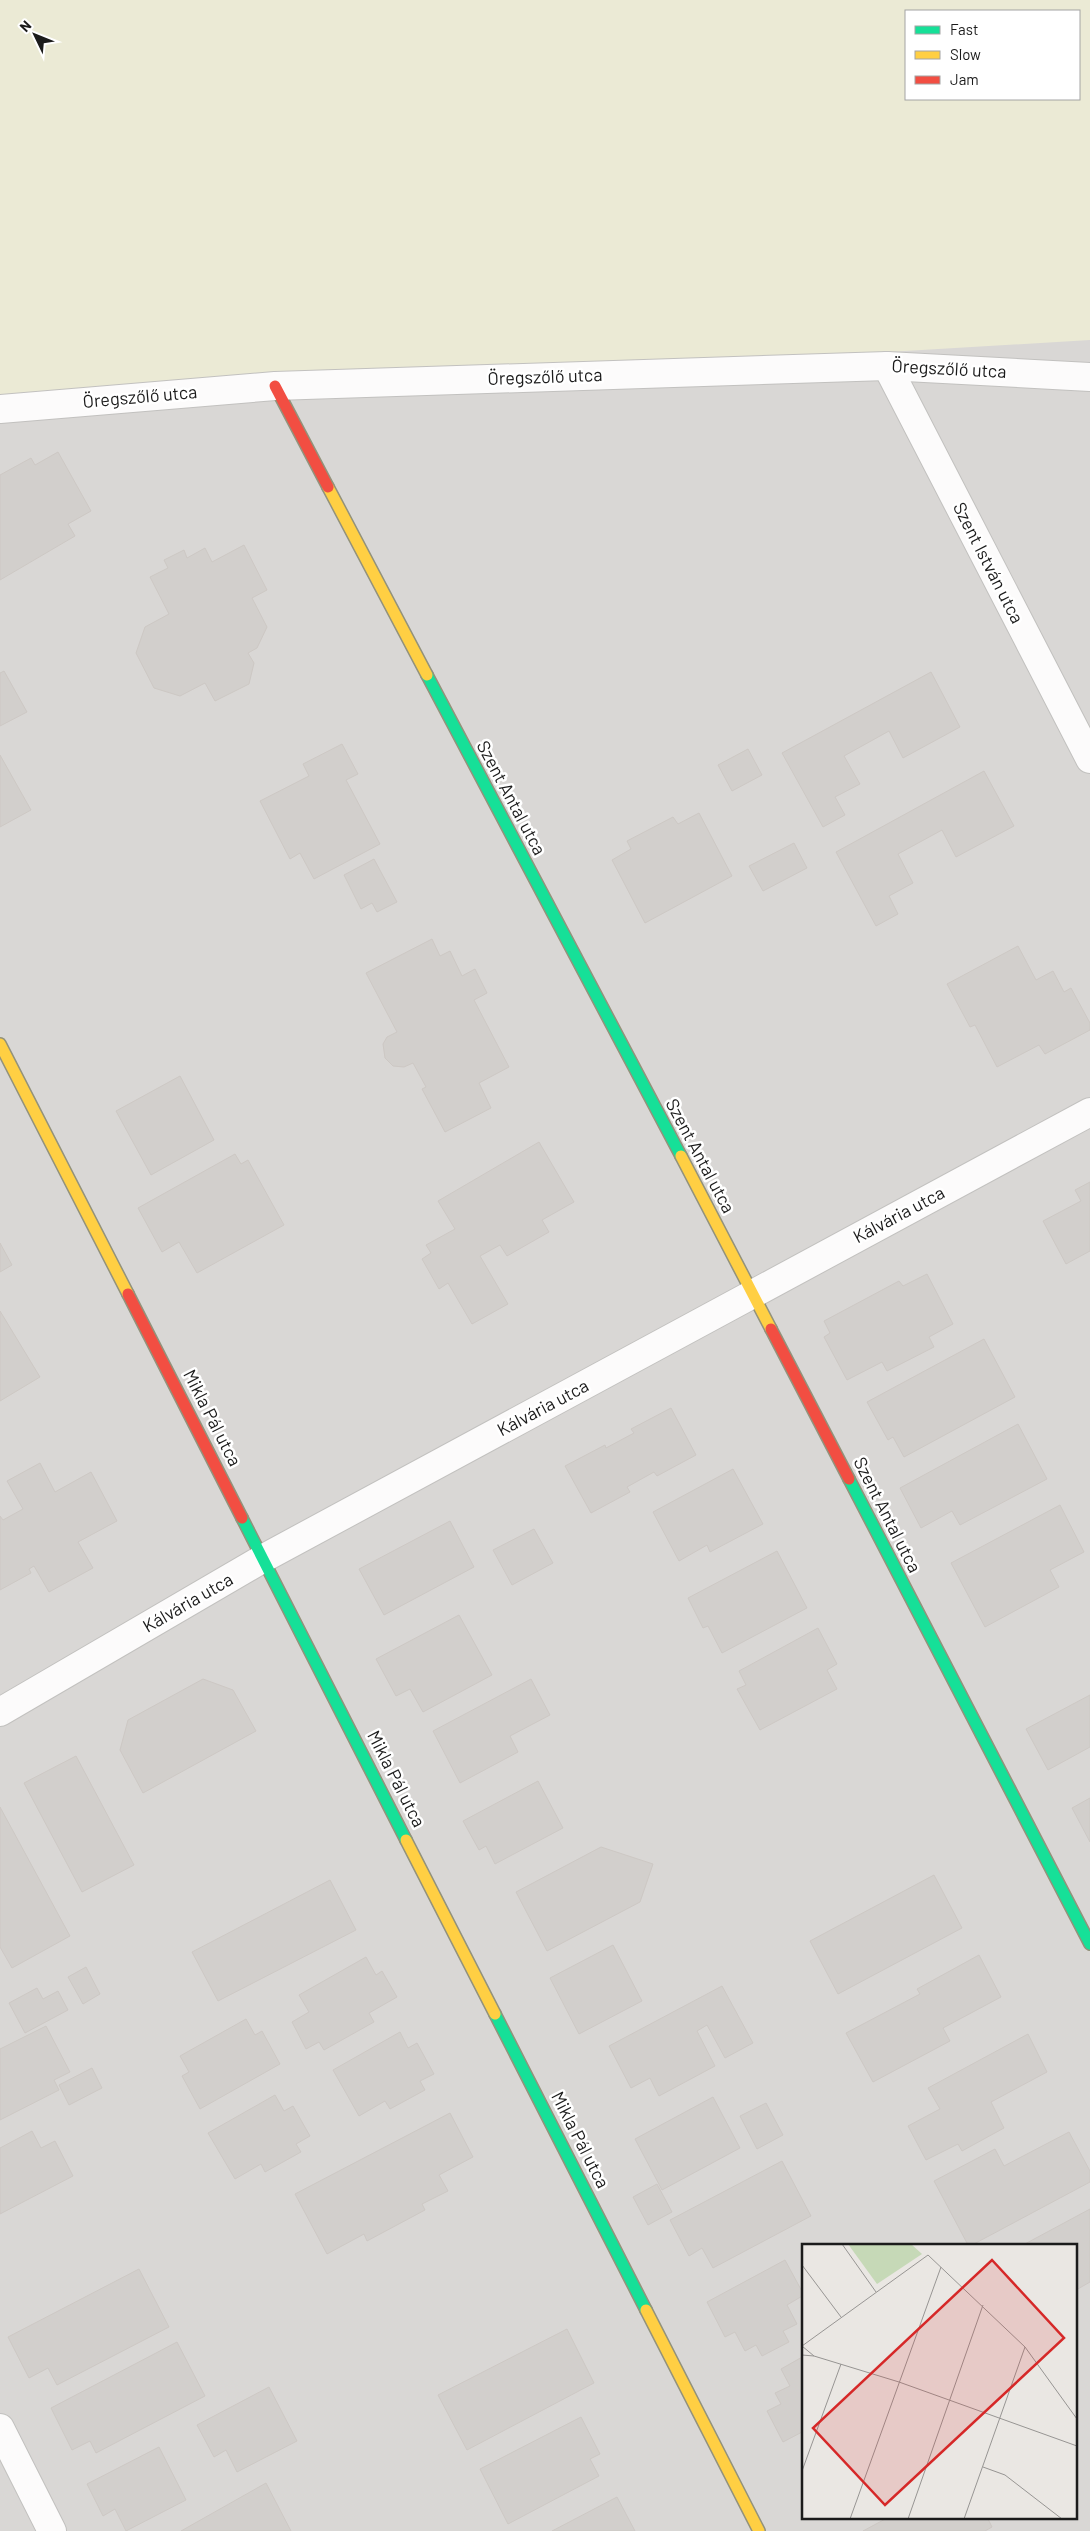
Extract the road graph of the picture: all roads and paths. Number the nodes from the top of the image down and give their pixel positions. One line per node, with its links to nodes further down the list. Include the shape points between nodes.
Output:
1 (887, 366): 2 (street, Öregszőlő utca); 3 (street, Öregszőlő utca); 5 (street, Szent István utca)
2 (1090, 377)
3 (275, 386): 4 (street, Öregszőlő utca); 8 (street, Szent Antal utca)
4 (0, 409)
5 (1090, 759)
6 (0, 1044): 9 (street, Mikla Pál utca)
7 (1090, 1112): 8 (street, Kálvária utca)
8 (753, 1294): 9 (street, Kálvária utca); 11 (street, Szent Antal utca)
9 (264, 1558): 10 (street, Kálvária utca); 14 (street, Mikla Pál utca)
10 (0, 1712)
11 (1090, 1944)
12 (0, 2428): 13 (street)
13 (52, 2531)
14 (758, 2531)

